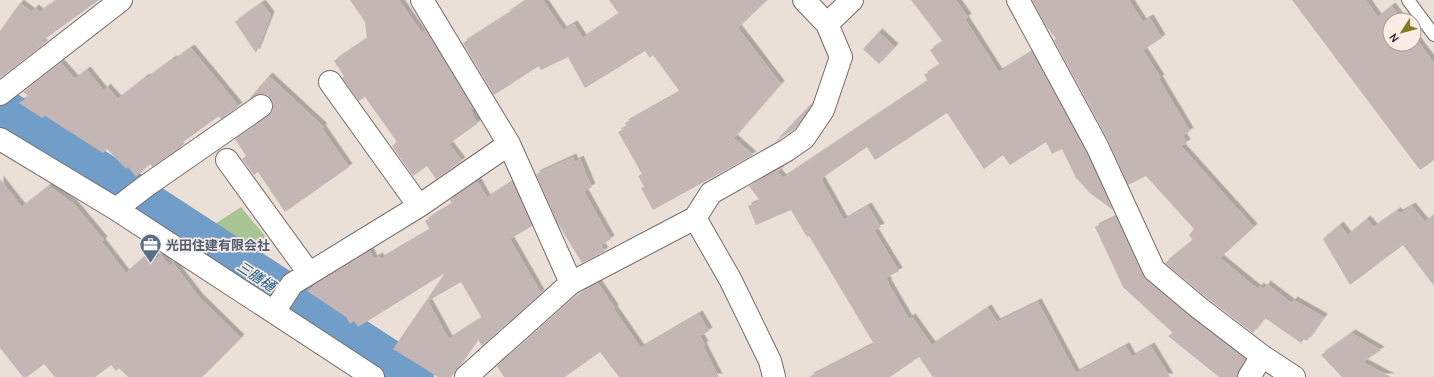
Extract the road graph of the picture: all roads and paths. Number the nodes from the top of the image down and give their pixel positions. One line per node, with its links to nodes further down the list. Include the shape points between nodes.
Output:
1 (121, 0): 10 (street)
2 (422, 0): 13 (street)
3 (804, 0): 7 (street)
4 (852, 0): 7 (street)
5 (1018, 0): 21 (street, via 1097,146 1154,270)
6 (1408, 0): 8 (lane)
7 (827, 24): 17 (street, via 841,57 819,116 804,138 711,193)
8 (1434, 35)
9 (330, 82): 16 (street)
10 (0, 94)
11 (261, 106): 15 (street)
12 (0, 139): 15 (street)
13 (509, 144): 16 (street); 19 (street)
14 (227, 160): 18 (street)
15 (120, 205): 20 (street)
16 (419, 206): 18 (street)
17 (695, 218): 19 (street); 24 (street, via 730,279 770,361)
18 (300, 278): 20 (street)
19 (571, 283): 23 (street)
20 (276, 309): 22 (street)
21 (1262, 356): 25 (street); 26 (street)
22 (373, 377)
23 (466, 377)
24 (774, 377)
25 (1249, 377)
26 (1294, 377)

